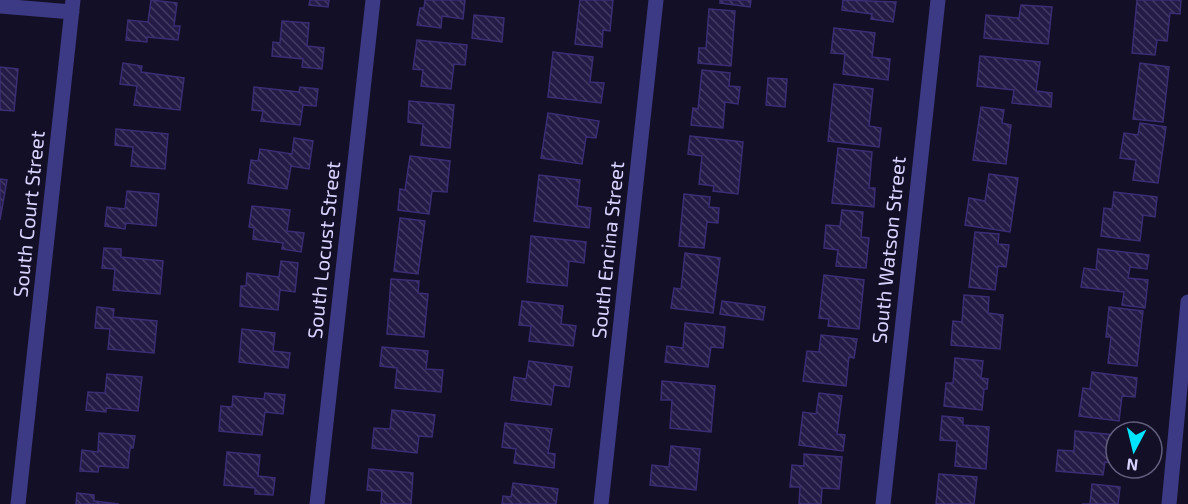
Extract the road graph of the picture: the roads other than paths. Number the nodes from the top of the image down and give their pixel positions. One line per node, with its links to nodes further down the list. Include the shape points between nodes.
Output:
1 (372, 0): 8 (street, South Locust Street)
2 (656, 0): 9 (street, South Encina Street)
3 (938, 0): 10 (street, South Watson Street)
4 (0, 6): 5 (street)
5 (72, 6): 7 (street, South Court Street)
6 (1188, 302): 11 (street)
7 (18, 504)
8 (317, 504)
9 (601, 504)
10 (883, 504)
11 (1169, 504)

